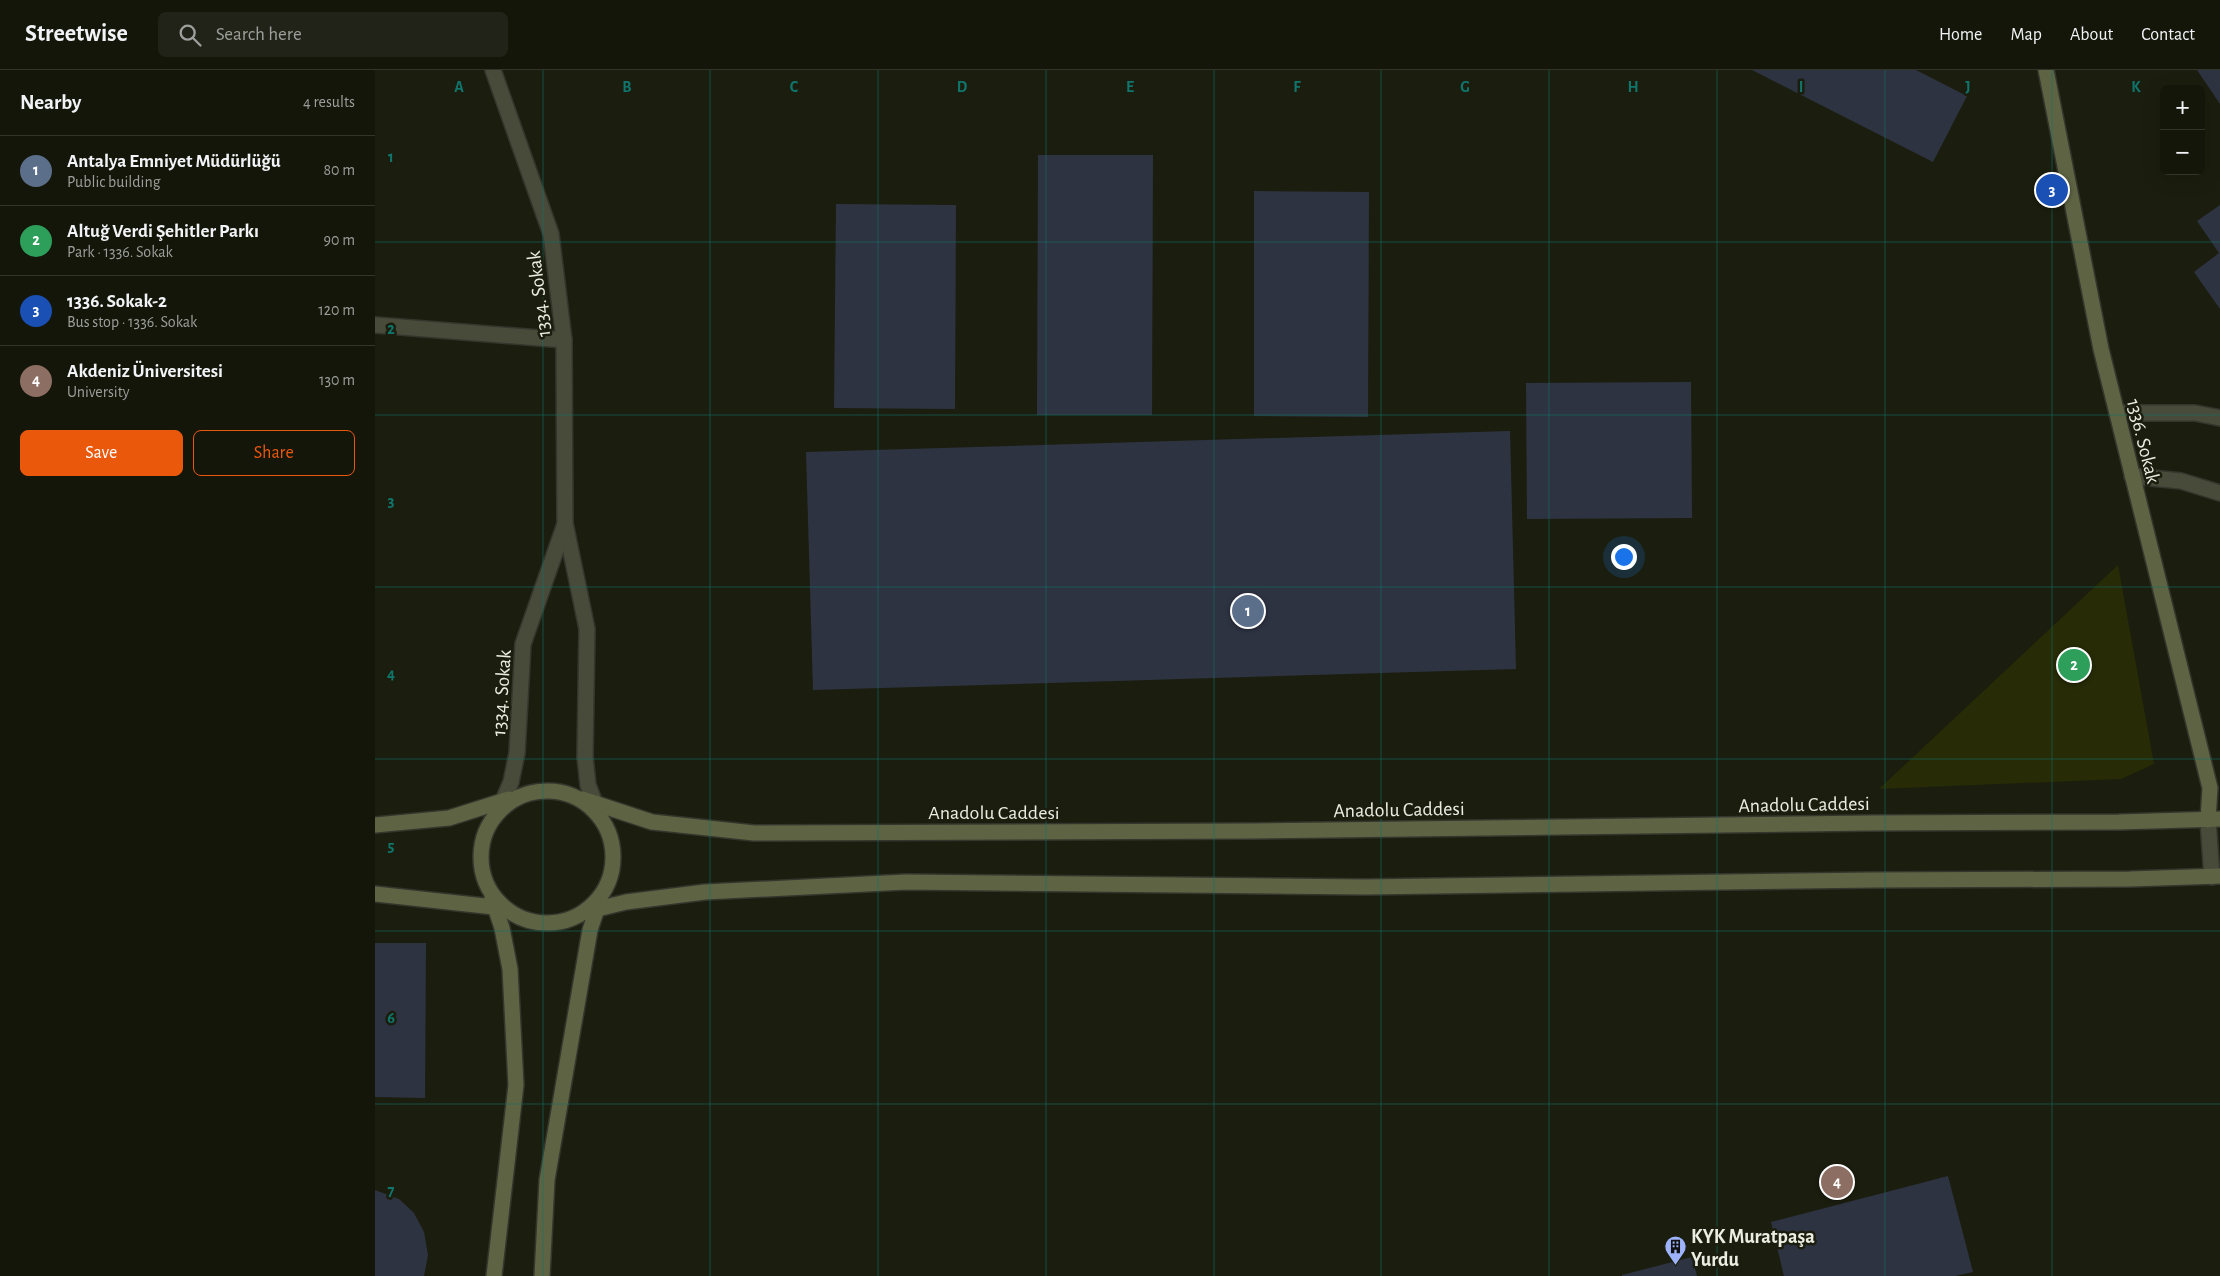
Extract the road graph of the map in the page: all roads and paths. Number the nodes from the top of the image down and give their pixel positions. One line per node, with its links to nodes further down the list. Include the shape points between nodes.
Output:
1 (493, 70): 4 (street, 1334. Sokak, via 551,234)
2 (2047, 70): 5 (main road, 1336. Sokak, via 2101,349)
3 (375, 325): 4 (street)
4 (564, 340): 9 (street, 1334. Sokak)
5 (2117, 413): 6 (street, via 2195,413); 7 (main road, 1336. Sokak)
6 (2220, 418)
7 (2132, 476): 8 (street, via 2181,481); 12 (main road, 1336. Sokak, via 2187,686)
8 (2220, 493)
9 (565, 523): 10 (street, 1334. Sokak, via 523,644 517,753); 11 (street, 1334. Sokak, via 587,629 585,757)
10 (507, 802): 11 (main road, via 539,790 561,791); 13 (main road, via 449,818); 17 (main road, via 487,828 481,850 482,872)
11 (592, 806): 12 (main road, Anadolu Caddesi, via 652,822 754,833 1280,831); 16 (main road, via 610,833 613,855 611,877)
12 (2214, 819): 14 (street)
13 (375, 825)
14 (2216, 877): 16 (main road, via 1365,887 906,882 705,892)
15 (375, 894): 17 (main road)
16 (594, 906): 17 (main road, via 566,921 544,924 523,920); 19 (main road, via 547,1180)
17 (499, 908): 18 (main road, via 510,969 516,1085)
18 (494, 1276)
19 (542, 1276)

